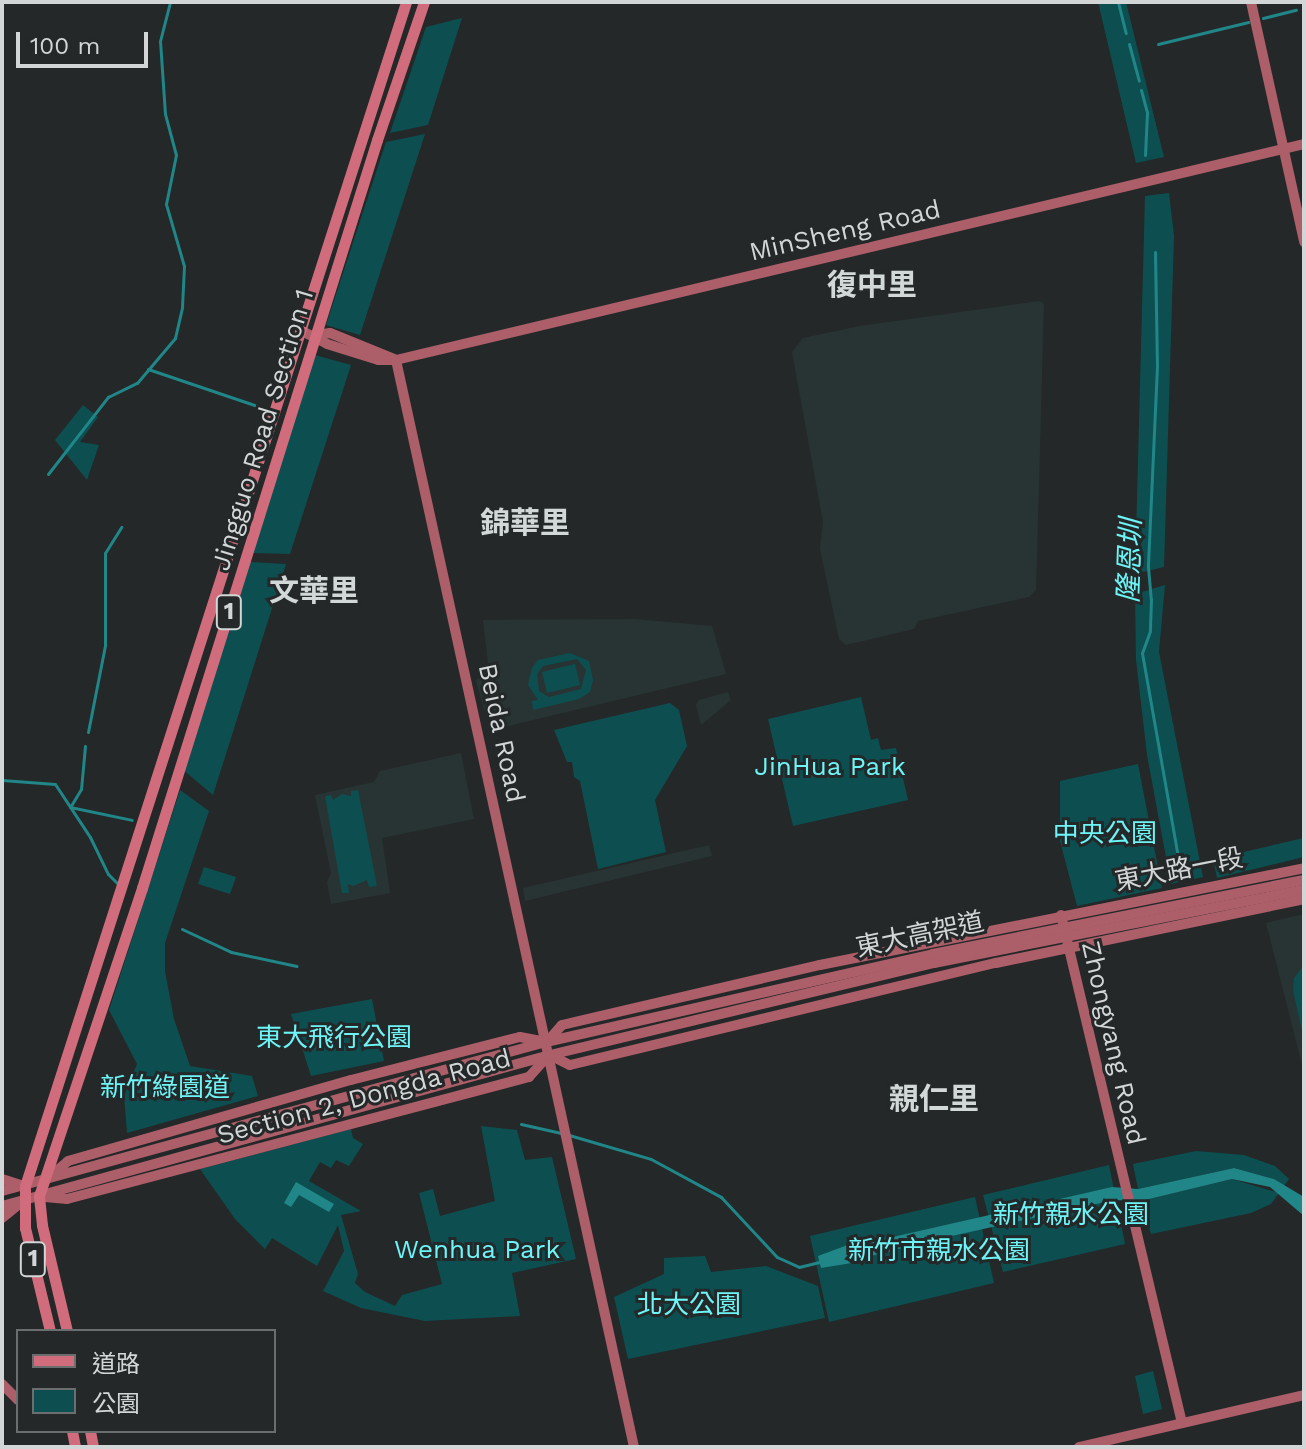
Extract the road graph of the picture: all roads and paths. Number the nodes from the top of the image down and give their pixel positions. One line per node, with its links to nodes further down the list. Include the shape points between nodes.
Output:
1 (406, 2): 7 (main road, Jingguo Road Section 1 / 1)
2 (424, 2): 8 (main road, Jingguo Road Section 1 / 1)
3 (1251, 2): 5 (street)
4 (1304, 144): 5 (street, MinSheng Road)
5 (1282, 149): 6 (street); 9 (street, MinSheng Road)
6 (1304, 242)
7 (300, 330): 8 (street); 21 (main road, Jingguo Road Section 1 / 1)
8 (316, 335): 9 (street, via 330,333); 20 (main road, Jingguo Road Section 1 / 1)
9 (396, 360): 17 (street, Beida Road)
10 (1304, 868): 14 (street, 東大路一段)
11 (1304, 880): 16 (street, 東大高架道, bridge)
12 (1304, 890): 16 (street, 東大高架道, bridge)
13 (1304, 899): 15 (street)
14 (1061, 915): 15 (street, Zhongyang Road); 17 (street, 東大路一段, via 576,1021 562,1025)
15 (1068, 948): 18 (street, via 570,1065); 30 (street, Zhongyang Road)
16 (934, 958): 17 (street, 東大高架道); 18 (street, 東大高架道)
17 (546, 1042): 18 (street, Beida Road); 20 (street, Section 2, Dongda Road)
18 (550, 1055): 23 (street, Section 2, Dongda Road, via 529,1077 67,1199); 31 (street, Beida Road)
19 (2, 1179): 21 (street)
20 (44, 1181): 21 (street, Section 2, Dongda Road); 23 (main road, 1)
21 (25, 1186): 22 (street, Section 2, Dongda Road); 24 (main road, 1)
22 (2, 1191)
23 (39, 1196): 24 (street, Section 2, Dongda Road); 28 (main road, 1)
24 (24, 1200): 25 (street, Section 2, Dongda Road); 26 (street); 27 (main road, 1, via 25,1228)
25 (2, 1206)
26 (2, 1218)
27 (50, 1329)
28 (67, 1329)
29 (1304, 1395): 30 (street)
30 (1182, 1423): 32 (street)
31 (634, 1447)
32 (1079, 1447)

